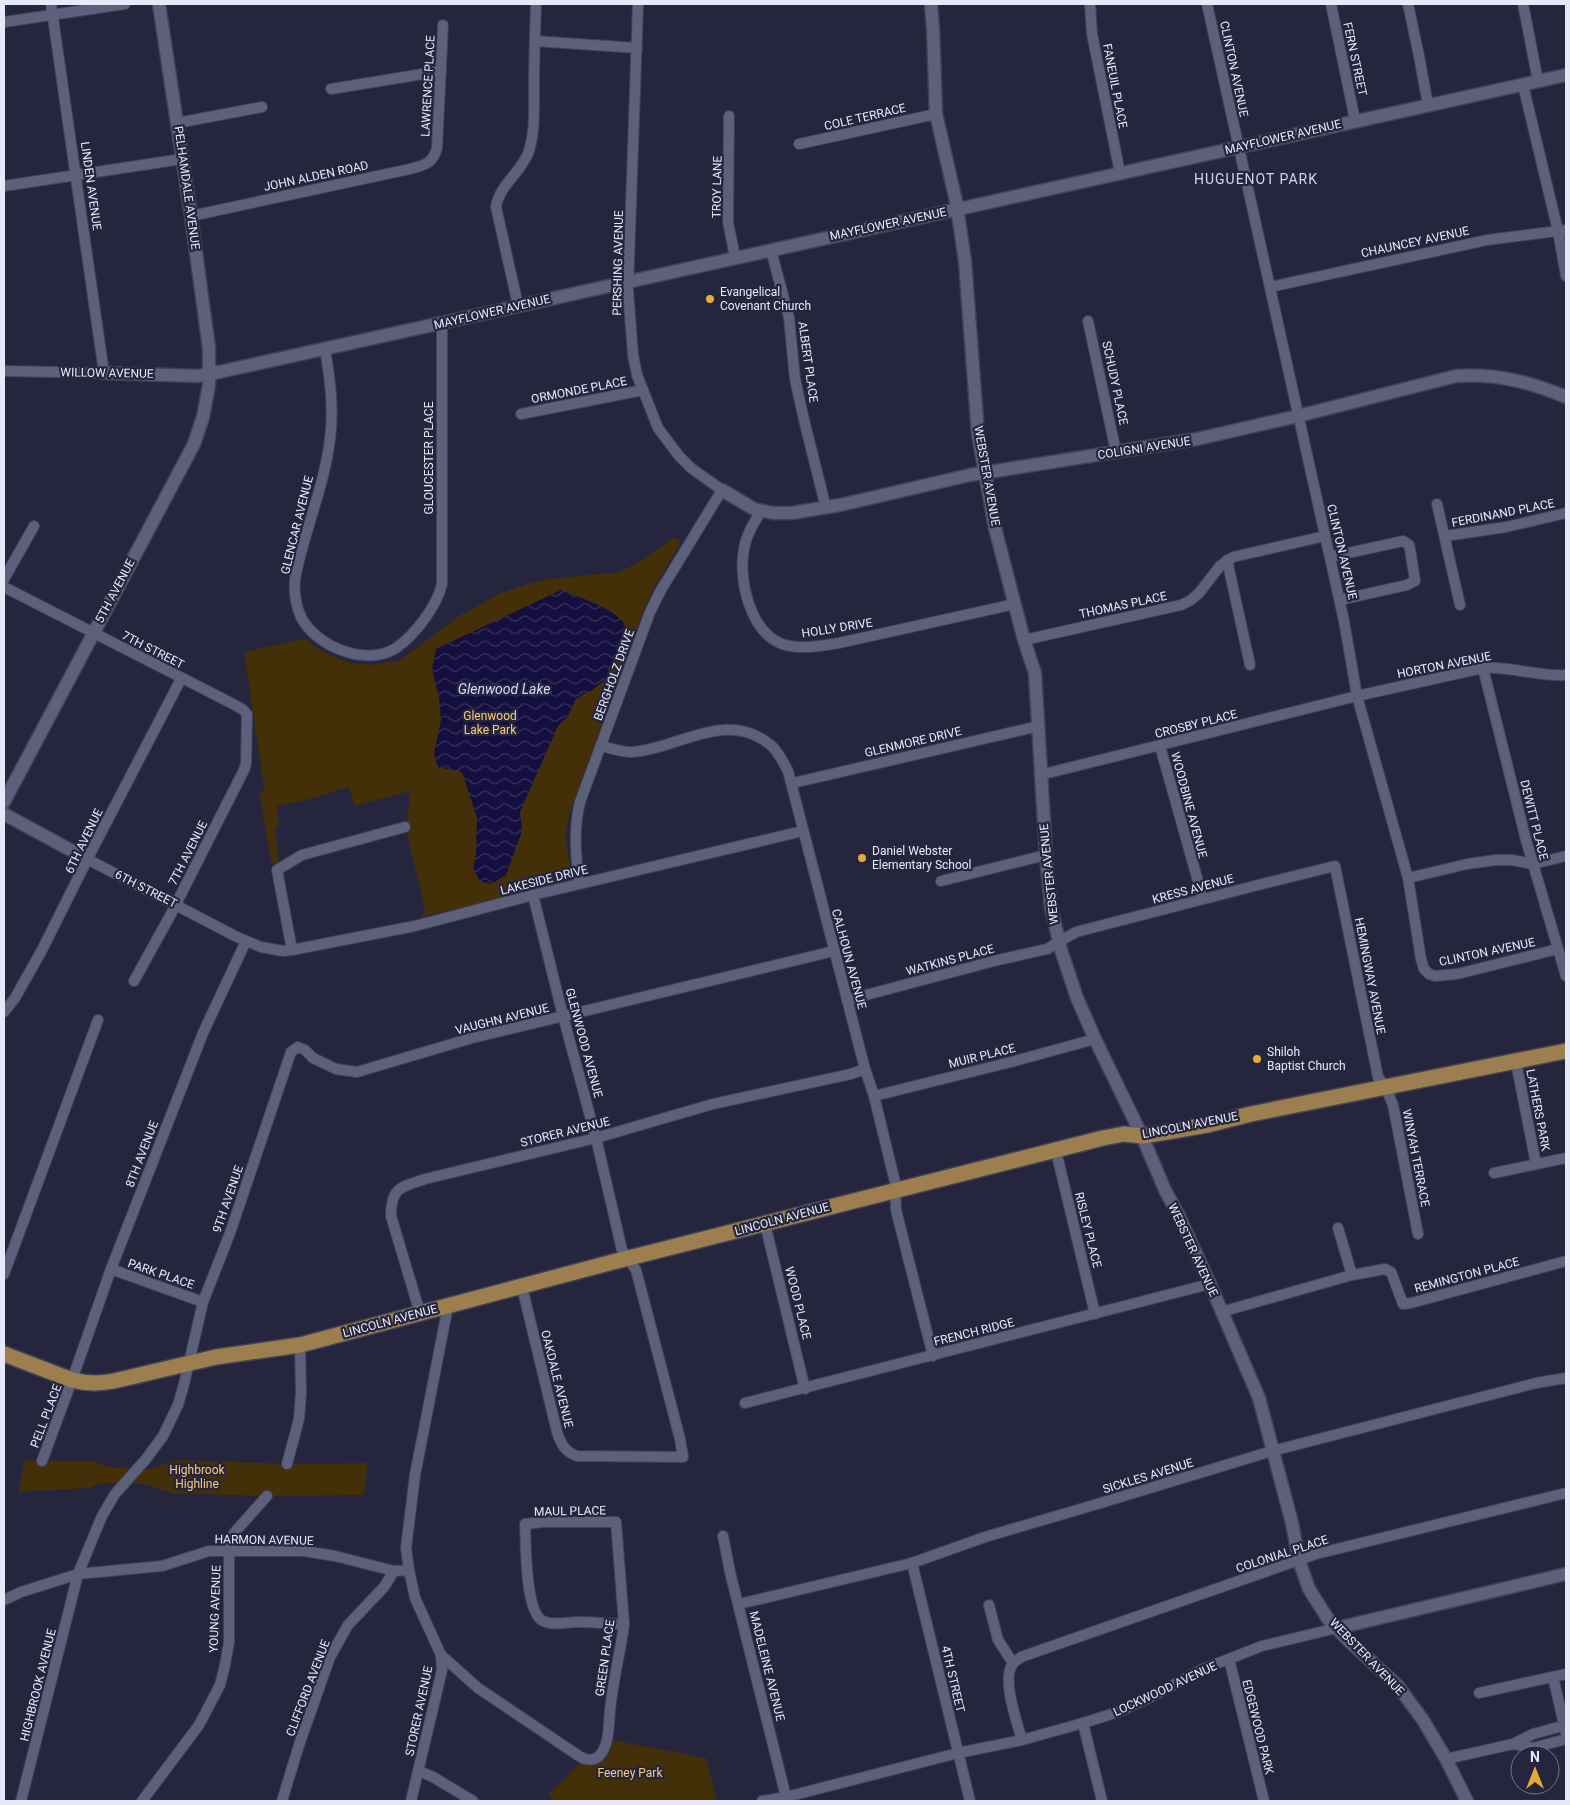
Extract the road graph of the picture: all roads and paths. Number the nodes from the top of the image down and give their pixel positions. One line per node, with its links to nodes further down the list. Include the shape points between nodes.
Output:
1 (51, 4): 12 (street, LINDEN AVENUE)
2 (125, 4): 12 (street)
3 (159, 4): 27 (street, PELHAMDALE AVENUE)
4 (536, 4): 15 (street)
5 (638, 4): 16 (street, PERSHING AVENUE)
6 (931, 4): 24 (street, WEBSTER AVENUE)
7 (1090, 4): 32 (street, FANEUIL PLACE, via 1092,34)
8 (1207, 4): 30 (street, CLINTON AVENUE)
9 (1331, 4): 26 (street, FERN STREET)
10 (1408, 4): 22 (street)
11 (1523, 4): 19 (street)
12 (53, 16): 13 (street); 33 (street, LINDEN AVENUE)
13 (4, 22)
14 (443, 25): 17 (street, LAWRENCE PLACE)
15 (535, 41): 16 (street); 43 (street, via 533,131 529,150 520,168 501,191 496,207)
16 (637, 48): 41 (street, PERSHING AVENUE)
17 (441, 71): 21 (street); 29 (street, LAWRENCE PLACE)
18 (1566, 75): 19 (street, MAYFLOWER AVENUE)
19 (1538, 81): 20 (street, MAYFLOWER AVENUE)
20 (1523, 84): 22 (street, MAYFLOWER AVENUE); 37 (street)
21 (331, 89)
22 (1428, 105): 26 (street, MAYFLOWER AVENUE)
23 (262, 107): 27 (street)
24 (936, 114): 28 (street, COLE TERRACE); 35 (street, WEBSTER AVENUE)
25 (729, 116): 39 (street, TROY LANE, via 728,222)
26 (1355, 120): 30 (street, MAYFLOWER AVENUE)
27 (177, 123): 31 (street, PELHAMDALE AVENUE)
28 (800, 144)
29 (437, 148): 36 (street, JOHN ALDEN ROAD, via 430,163 423,166)
30 (1238, 148): 32 (street, MAYFLOWER AVENUE); 42 (street, CLINTON AVENUE)
31 (182, 159): 33 (street); 36 (street, PELHAMDALE AVENUE)
32 (1120, 173): 35 (street, MAYFLOWER AVENUE)
33 (76, 175): 34 (street); 48 (street, LINDEN AVENUE)
34 (4, 186)
35 (957, 209): 38 (street, MAYFLOWER AVENUE); 55 (street, WEBSTER AVENUE, via 965,261)
36 (191, 216): 49 (street, PELHAMDALE AVENUE)
37 (1562, 231): 40 (street); 42 (street, CHAUNCEY AVENUE, via 1487,240)
38 (771, 250): 39 (street, MAYFLOWER AVENUE); 58 (street, ALBERT PLACE, via 789,318 795,379)
39 (735, 257): 41 (street, MAYFLOWER AVENUE)
40 (1566, 276)
41 (628, 281): 43 (street, MAYFLOWER AVENUE); 50 (street, PERSHING AVENUE, via 633,355)
42 (1270, 287): 53 (street, CLINTON AVENUE)
43 (518, 305): 45 (street, MAYFLOWER AVENUE)
44 (1088, 320): 54 (street, SCHUDY PLACE)
45 (442, 323): 46 (street, MAYFLOWER AVENUE); 68 (street, GLOUCESTER PLACE)
46 (325, 349): 49 (street, MAYFLOWER AVENUE); 68 (street, GLENCAR AVENUE, via 332,418 323,474 295,580 302,618 329,646 357,654 381,653 397,648 412,633)
47 (4, 370): 48 (street, WILLOW AVENUE)
48 (104, 373): 49 (street, WILLOW AVENUE)
49 (210, 374): 72 (street, 5TH AVENUE, via 203,417 194,444)
50 (643, 390): 52 (street, ORMONDE PLACE); 56 (street, PERSHING AVENUE, via 658,428 667,441 691,468)
51 (1566, 397): 53 (street, COLIGNI AVENUE, via 1508,377 1471,375)
52 (521, 414)
53 (1298, 416): 54 (street, COLIGNI AVENUE, via 1197,440); 62 (street, CLINTON AVENUE)
54 (1116, 452): 55 (street, COLIGNI AVENUE)
55 (984, 473): 58 (street, COLIGNI AVENUE); 70 (street, WEBSTER AVENUE)
56 (722, 490): 59 (street, COLIGNI AVENUE); 81 (street, BERGHOLZ DRIVE, via 650,612)
57 (1437, 504): 63 (street)
58 (826, 508): 59 (street, COLIGNI AVENUE, via 792,513)
59 (761, 511): 70 (street, HOLLY DRIVE, via 744,548 745,584 755,618 772,638 782,644 799,647 839,643)
60 (1566, 513): 63 (street, FERDINAND PLACE)
61 (34, 526): 66 (street)
62 (1325, 536): 64 (street, CLINTON AVENUE); 65 (street, THOMAS PLACE, via 1244,553)
63 (1445, 536): 71 (street)
64 (1330, 556): 69 (street, CLINTON AVENUE); 69 (street, via 1404,541 1410,549 1415,581)
65 (1227, 560): 73 (street, THOMAS PLACE, via 1199,593 1181,606); 74 (street)
66 (4, 579)
67 (4, 587): 72 (street, 7TH STREET)
68 (440, 593)
69 (1340, 600): 78 (street, CLINTON AVENUE)
70 (1015, 604): 73 (street, WEBSTER AVENUE)
71 (1460, 605)
72 (93, 632): 77 (street, 7TH STREET); 85 (street, 5TH AVENUE)
73 (1024, 640): 79 (street, WEBSTER AVENUE, via 1035,673)
74 (1250, 665)
75 (1483, 668): 76 (street, HORTON AVENUE); 78 (street, HORTON AVENUE); 92 (street, DEWITT PLACE)
76 (1566, 675)
77 (182, 679): 80 (street, 7TH STREET, via 242,709 247,714); 91 (street, 6TH AVENUE)
78 (1357, 696): 82 (street, CROSBY PLACE); 94 (street, CLINTON AVENUE)
79 (1039, 726): 83 (street, WEBSTER AVENUE); 84 (street, GLENMORE DRIVE)
80 (247, 732): 99 (street, 7TH AVENUE, via 244,770)
81 (600, 746): 84 (street, CALHOUN AVENUE, via 630,752 730,729 749,733 768,743 776,750); 96 (street, BERGHOLZ DRIVE, via 576,817)
82 (1160, 746): 83 (street, CROSBY PLACE); 98 (street, WOODBINE AVENUE)
83 (1040, 775): 89 (street, WEBSTER AVENUE)
84 (792, 783): 88 (street, CALHOUN AVENUE)
85 (6, 793)
86 (4, 814): 91 (street, 6TH STREET)
87 (405, 827): 103 (street, via 302,854 277,870)
88 (803, 831): 96 (street, LAKESIDE DRIVE); 104 (street, CALHOUN AVENUE)
89 (1046, 854): 95 (street); 101 (street, WEBSTER AVENUE)
90 (1566, 856): 92 (street)
91 (89, 860): 99 (street, 6TH STREET); 108 (street, 6TH AVENUE, via 38,958)
92 (1533, 864): 94 (street, via 1496,860); 102 (street, DEWITT PLACE)
93 (1335, 866): 98 (street, KRESS AVENUE); 116 (street, HEMINGWAY AVENUE, via 1378,1077)
94 (1408, 878): 102 (street, CLINTON AVENUE, via 1421,959 1428,974 1457,974)
95 (940, 881)
96 (580, 884): 97 (street, LAKESIDE DRIVE)
97 (533, 895): 103 (street, LAKESIDE DRIVE, via 415,926); 109 (street, GLENWOOD AVENUE)
98 (1203, 899): 101 (street, KRESS AVENUE, via 1076,932)
99 (176, 905): 100 (street, 6TH STREET); 106 (street, 7TH AVENUE)
100 (246, 941): 103 (street, 6TH STREET, via 261,947); 130 (street, 8TH AVENUE, via 203,1033)
101 (1058, 941): 107 (street, WATKINS PLACE, via 1047,949); 111 (street, WEBSTER AVENUE)
102 (1558, 949): 105 (street, DEWITT PLACE)
103 (292, 950)
104 (834, 951): 107 (street, CALHOUN AVENUE); 109 (street, VAUGHN AVENUE)
105 (1566, 976)
106 (134, 981)
107 (847, 1000): 115 (street, CALHOUN AVENUE)
108 (4, 1012)
109 (563, 1016): 112 (street, VAUGHN AVENUE, via 472,1038 357,1072 336,1069); 119 (street, GLENWOOD AVENUE)
110 (98, 1020): 131 (street)
111 (1095, 1039): 117 (street, MUIR PLACE); 118 (street, WEBSTER AVENUE)
112 (298, 1047): 135 (street, 9TH AVENUE, via 292,1052)
113 (1566, 1051): 114 (main road, LINCOLN AVENUE)
114 (1516, 1062): 116 (main road, LINCOLN AVENUE); 122 (street, LATHERS PARK)
115 (865, 1069): 117 (street, CALHOUN AVENUE); 119 (street, STORER AVENUE, via 712,1104)
116 (1386, 1088): 118 (main road, LINCOLN AVENUE); 127 (street, WINYAH TERRACE, via 1393,1105)
117 (874, 1096): 124 (street, CALHOUN AVENUE)
118 (1142, 1136): 120 (main road, LINCOLN AVENUE, via 1124,1134); 133 (street, WEBSTER AVENUE)
119 (596, 1138): 128 (street, GLENWOOD AVENUE, via 622,1250); 138 (street, STORER AVENUE, via 425,1179 397,1190 391,1204 392,1216)
120 (1056, 1151): 124 (main road, LINCOLN AVENUE); 139 (street, RISLEY PLACE)
121 (1566, 1158): 122 (street, LATHERS PARK)
122 (1536, 1164): 123 (street, LATHERS PARK)
123 (1494, 1173)
124 (896, 1190): 125 (main road, LINCOLN AVENUE); 142 (street, CALHOUN AVENUE, via 896,1210)
125 (766, 1224): 128 (main road, LINCOLN AVENUE); 146 (street, WOOD PLACE)
126 (1338, 1228): 132 (street)
127 (1418, 1234)
128 (628, 1259): 134 (main road, LINCOLN AVENUE); 149 (street, GLENWOOD AVENUE, via 636,1270)
129 (1566, 1261): 132 (street, REMINGTON PLACE, via 1403,1304 1391,1272 1385,1269)
130 (111, 1270): 135 (street, PARK PLACE); 145 (street, 8TH AVENUE)
131 (4, 1274)
132 (1352, 1275): 137 (street, REMINGTON PLACE)
133 (1210, 1284): 137 (street, WEBSTER AVENUE); 139 (street, FRENCH RIDGE)
134 (522, 1287): 136 (main road, LINCOLN AVENUE); 149 (street, OAKDALE AVENUE, via 561,1444 577,1456)
135 (203, 1302): 143 (street, 9TH AVENUE)
136 (448, 1306): 138 (main road, LINCOLN AVENUE); 159 (street, STORER AVENUE, via 411,1498 406,1548)
137 (1221, 1312): 148 (street, WEBSTER AVENUE, via 1259,1398)
138 (420, 1313): 140 (main road, LINCOLN AVENUE)
139 (1096, 1314): 142 (street, FRENCH RIDGE)
140 (300, 1345): 143 (main road, LINCOLN AVENUE); 151 (street, via 299,1419)
141 (4, 1354): 145 (main road, LINCOLN AVENUE)
142 (933, 1356): 146 (street, FRENCH RIDGE)
143 (188, 1363): 145 (main road, LINCOLN AVENUE, via 100,1383); 161 (street, HIGHBROOK AVENUE, via 178,1405 163,1436 116,1494 94,1532)
144 (1566, 1378): 148 (street, SICKLES AVENUE)
145 (72, 1380): 150 (street, PELL PLACE)
146 (806, 1389): 147 (street, FRENCH RIDGE)
147 (745, 1403)
148 (1272, 1450): 157 (street, WEBSTER AVENUE); 158 (street, SICKLES AVENUE, via 985,1537)
149 (683, 1457)
150 (42, 1461)
151 (287, 1464)
152 (1566, 1493): 157 (street, COLONIAL PLACE)
153 (267, 1496): 156 (street, YOUNG AVENUE, via 234,1533)
154 (616, 1522): 166 (street, GREEN PLACE); 166 (street, MAUL PLACE, via 525,1524 529,1588 533,1610 541,1621)
155 (723, 1536): 164 (street, MADELEINE AVENUE)
156 (229, 1550): 160 (street, HARMON AVENUE, via 304,1551); 161 (street, HARMON AVENUE, via 209,1551 162,1566); 184 (street, YOUNG AVENUE, via 229,1642 220,1685 199,1725)
157 (1299, 1560): 167 (street, WEBSTER AVENUE, via 1309,1589); 170 (street, COLONIAL PLACE)
158 (912, 1563): 164 (street, SICKLES AVENUE); 179 (street, 4TH STREET)
159 (408, 1570): 160 (street, HARMON AVENUE); 168 (street, STORER AVENUE, via 415,1598)
160 (394, 1571): 185 (street, CLIFFORD AVENUE, via 384,1587 348,1625 330,1658)
161 (78, 1574): 163 (street, HARMON AVENUE); 183 (street, HIGHBROOK AVENUE)
162 (1566, 1574): 167 (street, LOCKWOOD AVENUE)
163 (4, 1600)
164 (739, 1604): 182 (street, MADELEINE AVENUE)
165 (989, 1605): 170 (street, via 998,1640)
166 (624, 1624): 168 (street, GREEN PLACE, via 605,1747 596,1759 585,1759 478,1688)
167 (1337, 1628): 169 (street, LOCKWOOD AVENUE, via 1262,1646); 180 (street, WEBSTER AVENUE, via 1398,1686)
168 (441, 1655): 181 (street, STORER AVENUE, via 442,1670)
169 (1229, 1659): 174 (street, LOCKWOOD AVENUE, via 1151,1697); 191 (street, EDGEWOOD PARK)
170 (1013, 1662): 177 (street, via 1010,1695)
171 (1566, 1674): 172 (street)
172 (1553, 1677): 173 (street); 175 (street)
173 (1479, 1693)
174 (1083, 1724): 177 (street, LOCKWOOD AVENUE); 190 (street)
175 (1566, 1728): 178 (street, via 1533,1734)
176 (1566, 1739): 178 (street, via 1533,1748)
177 (1022, 1740): 179 (street, LOCKWOOD AVENUE)
178 (1513, 1744): 180 (street)
179 (958, 1753): 182 (street, LOCKWOOD AVENUE); 189 (street, 4TH STREET)
180 (1446, 1760): 192 (street, WEBSTER AVENUE)
181 (419, 1771): 186 (street, STORER AVENUE); 187 (street)
182 (787, 1799): 188 (street, LOCKWOOD AVENUE)
183 (21, 1801)
184 (142, 1801)
185 (282, 1801)
186 (411, 1801)
187 (473, 1801)
188 (762, 1801)
189 (970, 1801)
190 (1102, 1801)
191 (1264, 1801)
192 (1467, 1801)

